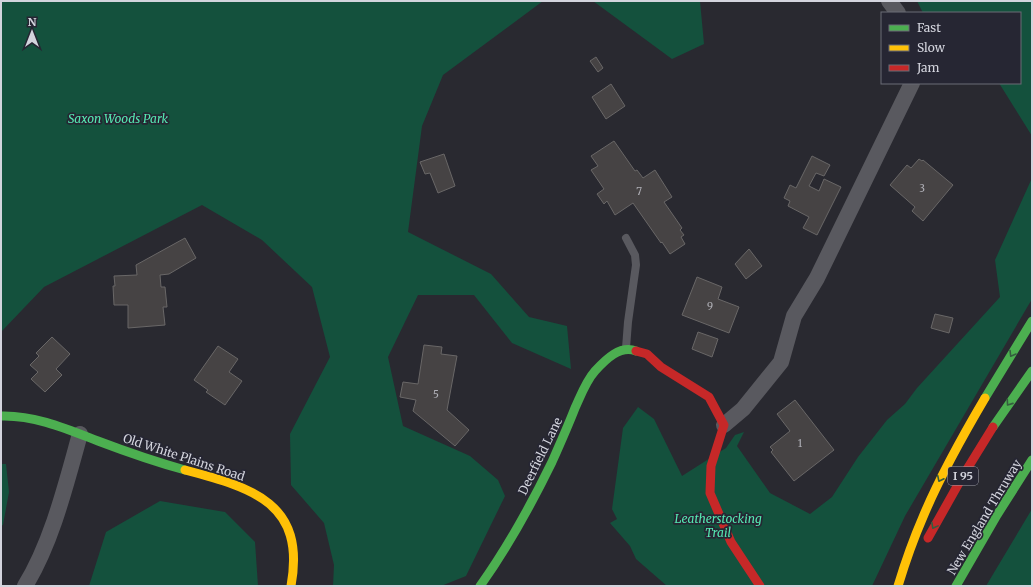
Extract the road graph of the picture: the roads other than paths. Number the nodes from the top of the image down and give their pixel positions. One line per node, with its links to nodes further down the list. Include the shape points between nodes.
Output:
1 (889, 1): 2 (street)
2 (897, 12)
3 (912, 84): 9 (street, via 817,278 794,316 781,362 743,409)
4 (626, 238): 6 (lane, via 635,255 636,266 628,322)
5 (1032, 321): 18 (main road, one-way to 18, via 951,457 932,495)
6 (628, 349): 9 (main road, via 647,354 709,398); 16 (main road, Deerfield Lane, via 620,350 610,357 586,384 518,526 496,565)
7 (1032, 371): 12 (main road, I 95, one-way to 12, via 968,467)
8 (1, 416): 10 (main road, Old White Plains Road, via 29,418)
9 (724, 426): 17 (main road, via 711,466 710,492 730,542)
10 (80, 434): 14 (street, via 60,504 36,568); 15 (main road, Old White Plains Road, via 152,461 231,484 262,497 285,520 293,539 294,564)
11 (1032, 460): 20 (main road, New England Thruway)
12 (923, 546)
13 (917, 559): 19 (main road)
14 (25, 586)
15 (291, 586)
16 (480, 586)
17 (760, 586)
18 (898, 586)
19 (904, 586)
20 (956, 586)

